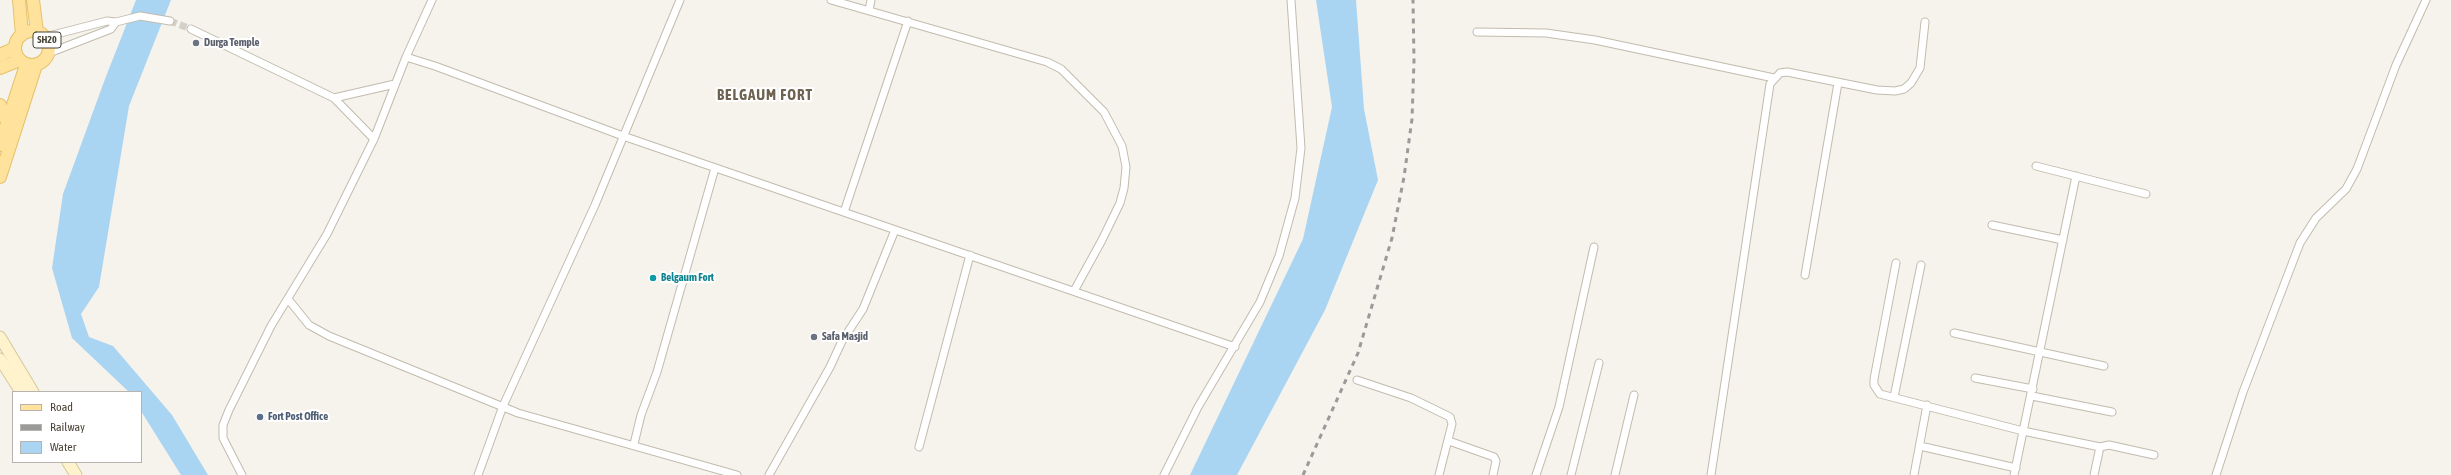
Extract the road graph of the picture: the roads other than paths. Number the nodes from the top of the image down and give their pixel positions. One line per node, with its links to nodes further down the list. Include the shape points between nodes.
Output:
1 (19, 0): 17 (main road, SH20)
2 (32, 0): 16 (main road, SH20)
3 (432, 0): 21 (street)
4 (680, 0): 30 (street)
5 (831, 0): 9 (street)
6 (871, 0): 9 (street)
7 (1291, 0): 51 (street, via 1301,148 1295,198 1274,267 1260,302)
8 (2426, 0): 91 (street, via 2396,65 2346,189 2316,218 2300,243 2243,392)
9 (868, 10): 11 (street)
10 (166, 20): 12 (street, via 140,16)
11 (908, 21): 38 (street); 47 (street, via 1048,62 1061,69 1086,93 1114,127 1125,160 1124,188 1120,203 1105,234)
12 (116, 22): 16 (street, via 107,21); 19 (street, via 111,29)
13 (1925, 22): 25 (street, via 1920,68 1904,89 1877,90)
14 (191, 29): 27 (street)
15 (1477, 32): 24 (street, via 1546,33 1602,42)
16 (41, 34): 17 (main road, SH20); 19 (main road, SH20, via 49,44)
17 (22, 35): 18 (main road, SH20)
18 (15, 48): 20 (main road); 22 (main road)
19 (49, 53): 22 (main road, SH20, via 44,61)
20 (0, 55)
21 (406, 57): 26 (street); 30 (street)
22 (27, 63): 23 (main road, SH20); 29 (main road); 36 (main road)
23 (0, 68)
24 (1774, 78): 25 (street, via 1780,73 1797,72); 89 (street, via 1768,93)
25 (1838, 83): 46 (street)
26 (395, 84): 27 (street); 31 (street)
27 (334, 98): 31 (street)
28 (0, 105): 29 (main road)
29 (7, 122): 32 (main road)
30 (623, 136): 34 (street); 64 (street, via 595,205)
31 (374, 139): 48 (street, via 327,234)
32 (0, 145)
33 (2036, 166): 35 (street)
34 (715, 168): 38 (street); 68 (street)
35 (2076, 176): 37 (street); 41 (street)
36 (0, 177)
37 (2146, 194)
38 (844, 212): 40 (street)
39 (1992, 225): 41 (street)
40 (895, 230): 43 (street); 82 (street, via 863,308 842,341 827,374)
41 (2064, 240): 52 (street)
42 (1594, 247): 86 (street, via 1559,407)
43 (970, 255): 47 (street); 70 (street)
44 (1896, 263): 62 (street, via 1874,385 1880,394)
45 (1921, 265): 62 (street)
46 (1805, 275)
47 (1074, 291): 51 (street)
48 (288, 299): 64 (street, via 309,325 329,336); 79 (street, via 236,394 223,425 223,438)
49 (1954, 333): 52 (street)
50 (0, 337): 59 (main road)
51 (1235, 347): 83 (street, via 1198,407)
52 (2040, 353): 55 (street); 60 (street)
53 (0, 359): 58 (main road)
54 (1599, 363): 87 (street)
55 (2104, 366)
56 (1975, 378): 60 (street)
57 (1357, 380): 67 (street, via 1411,398 1447,415 1452,424)
58 (21, 391)
59 (32, 391)
60 (2032, 393): 65 (street); 66 (street)
61 (1634, 395): 88 (street)
62 (1894, 397): 63 (street)
63 (1927, 405): 66 (street); 69 (street)
64 (503, 406): 68 (street, via 518,413); 80 (street)
65 (2112, 412)
66 (2023, 431): 71 (street); 75 (street)
67 (1449, 441): 84 (street); 85 (street, via 1494,458 1496,461)
68 (634, 444): 81 (street)
69 (1920, 446): 75 (street); 90 (street)
70 (919, 447)
71 (2100, 447): 72 (street, via 2109,445); 76 (street)
72 (2154, 455)
73 (69, 463): 77 (main road)
74 (78, 463): 78 (main road)
75 (2015, 472)
76 (2097, 474)
77 (76, 475)
78 (85, 475)
79 (242, 475)
80 (478, 475)
81 (736, 475)
82 (769, 475)
83 (1164, 475)
84 (1439, 475)
85 (1493, 475)
86 (1536, 475)
87 (1571, 475)
88 (1615, 475)
89 (1711, 475)
90 (1914, 475)
91 (2216, 475)

